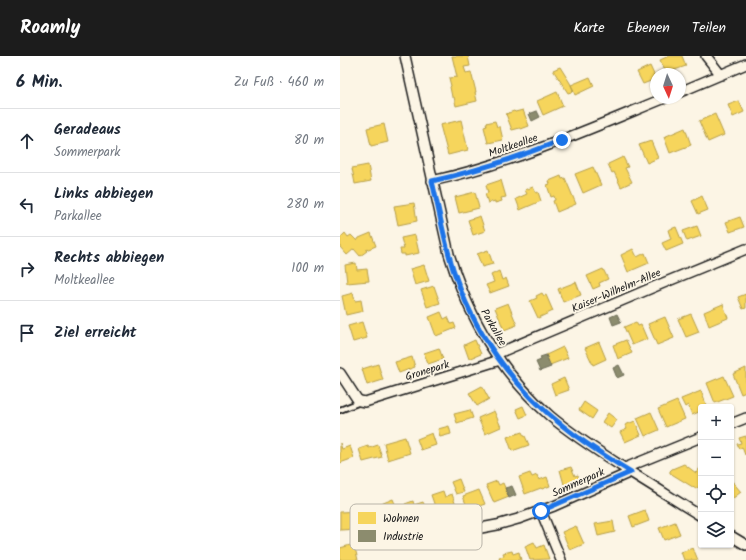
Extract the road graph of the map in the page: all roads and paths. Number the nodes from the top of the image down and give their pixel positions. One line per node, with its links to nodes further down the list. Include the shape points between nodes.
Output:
1 (405, 56): 7 (street, Parkallee)
2 (706, 56): 4 (street)
3 (746, 64): 4 (street)
4 (721, 75): 5 (street)
5 (686, 90)
6 (651, 104): 7 (street, Moltkeallee, via 531,152)
7 (432, 181): 9 (street, Parkallee, via 449,254 460,287 474,319)
8 (746, 249): 9 (street, Kaiser-Wilhelm-Allee)
9 (498, 357): 11 (street, Gronepark); 16 (street, Parkallee, via 524,390 549,415 577,437)
10 (340, 373): 11 (street, via 355,397)
11 (362, 402): 12 (lane, Gronepark)
12 (340, 410)
13 (746, 418): 14 (street)
14 (734, 423)
15 (698, 438): 16 (street, Sommerpark)
16 (628, 470): 17 (street, Sommerpark); 18 (street, Parkallee)
17 (541, 511): 19 (street, Sommerpark); 22 (street)
18 (698, 514)
19 (482, 528)
20 (734, 538): 21 (street)
21 (746, 545)
22 (561, 560)

